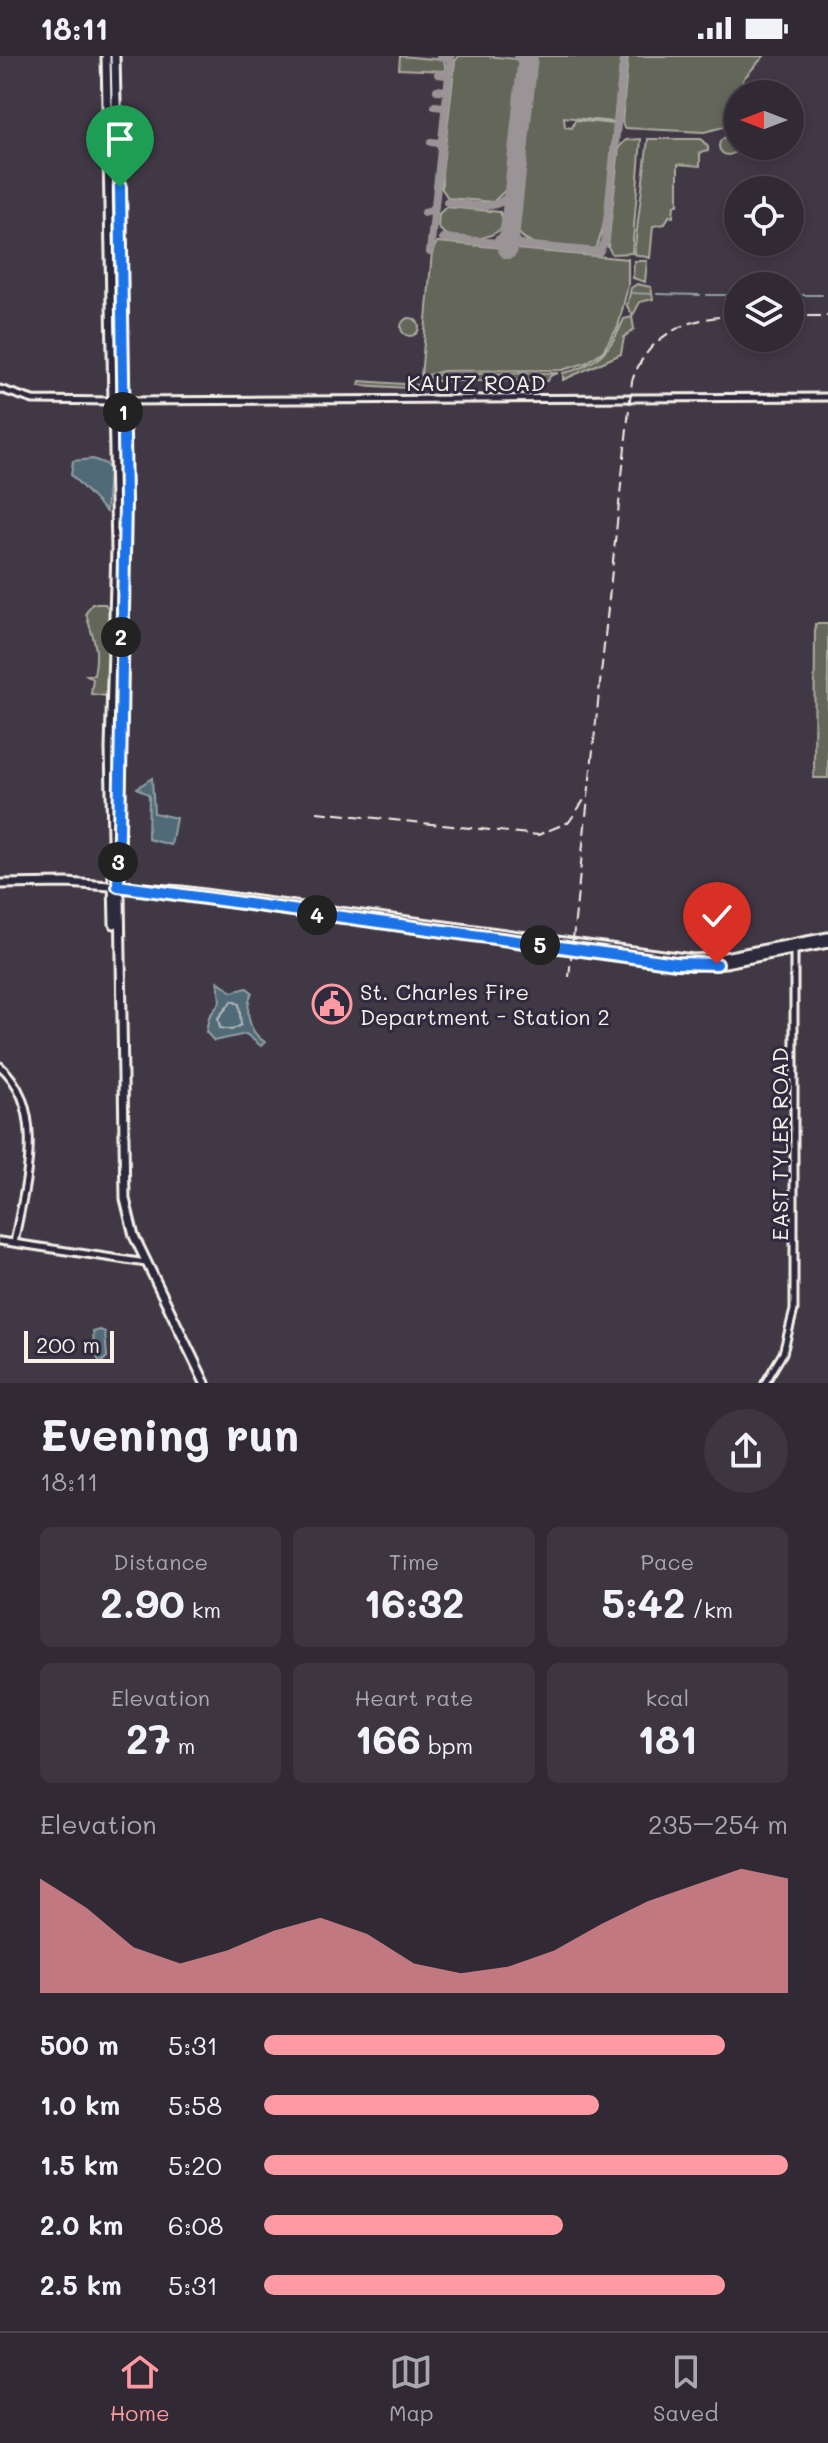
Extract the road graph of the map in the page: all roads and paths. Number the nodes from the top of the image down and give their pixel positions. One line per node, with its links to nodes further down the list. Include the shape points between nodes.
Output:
1 (106, 56): 5 (main road)
2 (115, 56): 5 (main road)
3 (0, 389): 5 (street, KAUTZ ROAD, via 33,400)
4 (828, 397): 5 (street, KAUTZ ROAD)
5 (119, 401): 7 (main road)
6 (0, 884): 7 (main road)
7 (114, 886): 9 (main road, via 709,965); 13 (main road, via 125,1199)
8 (828, 940): 9 (main road)
9 (794, 947): 15 (street, EAST TYLER ROAD, via 796,1286 787,1343)
10 (0, 1066): 12 (street, via 17,1087 29,1130)
11 (0, 1241): 12 (street)
12 (14, 1243): 13 (street)
13 (146, 1263): 14 (main road)
14 (205, 1383)
15 (765, 1383)

